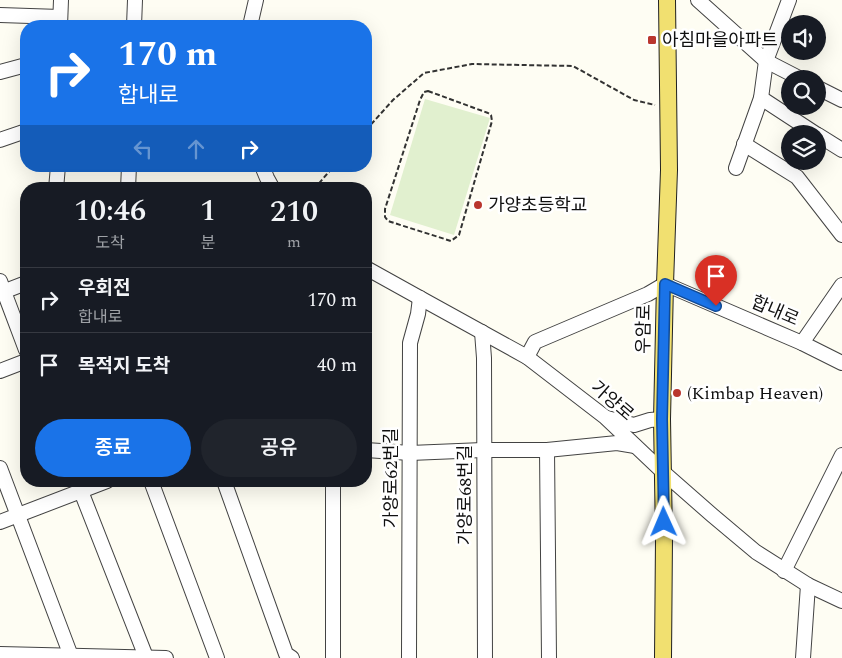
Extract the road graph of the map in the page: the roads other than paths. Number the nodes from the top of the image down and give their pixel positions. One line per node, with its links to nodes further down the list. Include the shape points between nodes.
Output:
1 (61, 0): 9 (street)
2 (135, 0): 10 (street)
3 (256, 0): 11 (street)
4 (667, 0): 29 (main road, 우암로, via 669,170)
5 (698, 0): 12 (street)
6 (789, 0): 12 (street)
7 (0, 15): 8 (street)
8 (43, 20)
9 (60, 20)
10 (134, 20)
11 (251, 20)
12 (766, 61): 14 (street); 17 (street)
13 (20, 67): 15 (street)
14 (784, 70)
15 (0, 72)
16 (826, 92): 18 (street)
17 (760, 98): 19 (street); 23 (street)
18 (842, 100)
19 (803, 125)
20 (20, 134): 21 (street)
21 (0, 140)
22 (826, 140): 24 (street)
23 (744, 144): 25 (street); 26 (street, via 798,177)
24 (842, 150)
25 (736, 168)
26 (842, 234)
27 (372, 271): 32 (street, 가양로)
28 (20, 284): 31 (street)
29 (665, 284): 35 (street, 합내로); 36 (street, via 535,342); 41 (main road, 우암로)
30 (842, 285): 35 (street)
31 (1, 288): 34 (street)
32 (420, 298): 33 (street, 가양로); 46 (street, 가양로62번길, via 410,344)
33 (482, 332): 36 (street, 가양로); 44 (street, 가양로68번길)
34 (20, 335)
35 (802, 343): 38 (street, 합내로)
36 (526, 357): 40 (street, 가양로)
37 (20, 363): 39 (street)
38 (842, 363)
39 (0, 371)
40 (605, 418): 41 (street, via 634,424); 42 (street, 가양로)
41 (662, 419): 49 (main road, 우암로)
42 (635, 446): 45 (street, via 617,443); 49 (street, 가양로)
43 (372, 450): 46 (street)
44 (483, 450): 45 (street); 46 (street); 69 (street, 가양로68번길)
45 (548, 450): 70 (street)
46 (410, 453): 68 (street, 가양로62번길)
47 (842, 455): 57 (street)
48 (0, 468): 55 (street)
49 (663, 472): 57 (street, 가양로, via 756,552); 71 (main road, 우암로)
50 (77, 487): 55 (street)
51 (79, 487): 63 (street)
52 (153, 487): 65 (street)
53 (226, 487): 66 (street, via 286,654)
54 (333, 487): 67 (street)
55 (18, 515): 56 (street); 61 (street)
56 (0, 522)
57 (784, 571): 58 (street, 가양로)
58 (808, 585): 59 (street, 가양로); 72 (street)
59 (842, 601)
60 (0, 654): 61 (street)
61 (71, 656): 62 (street)
62 (109, 657): 63 (street)
63 (146, 657): 64 (street)
64 (166, 658)
65 (217, 658)
66 (292, 658)
67 (333, 658)
68 (409, 658)
69 (485, 658)
70 (549, 658)
71 (662, 658)
72 (803, 658)

